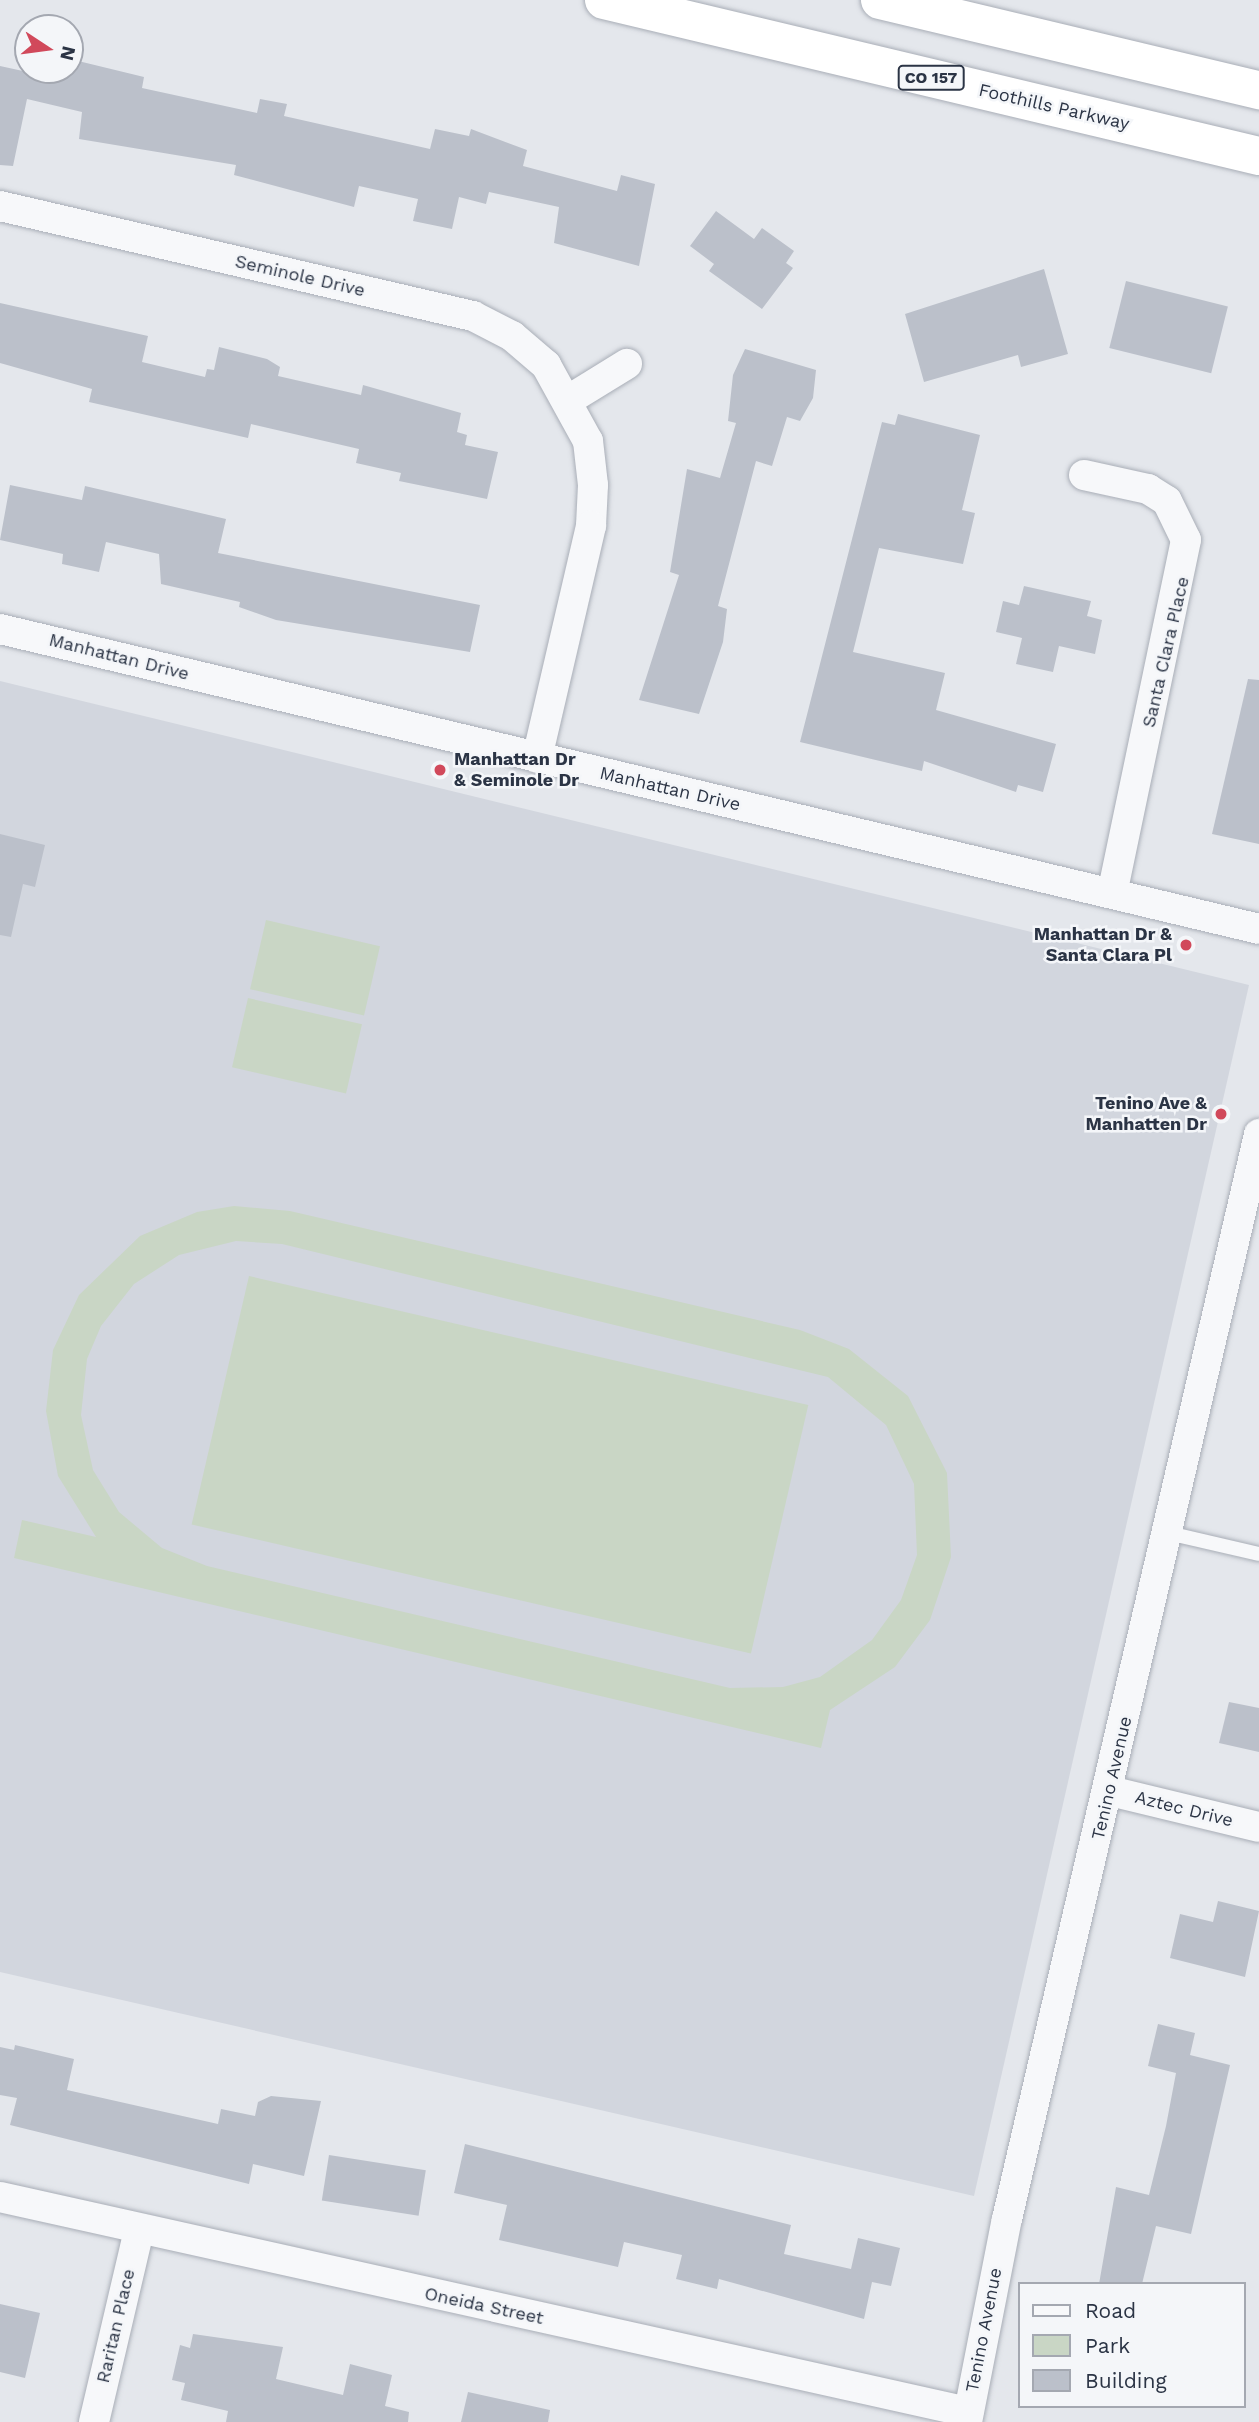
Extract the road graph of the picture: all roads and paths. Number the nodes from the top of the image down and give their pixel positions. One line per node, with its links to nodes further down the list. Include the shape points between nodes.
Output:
1 (604, 0): 4 (highway, Foothills Parkway / CO 157)
2 (880, 0): 3 (highway)
3 (1259, 90)
4 (1259, 156)
5 (0, 206): 7 (street, Seminole Drive, via 472,316 512,336 546,365)
6 (626, 364): 7 (street)
7 (570, 399): 10 (street, Seminole Drive, via 589,441 591,526)
8 (1084, 475): 11 (street, Santa Clara Place, via 1148,489 1167,500 1186,540)
9 (0, 629): 10 (street, Manhattan Drive)
10 (537, 758): 11 (street, Manhattan Drive)
11 (1112, 893): 12 (street, Manhattan Drive)
12 (1259, 929)
13 (1259, 1134): 14 (street, Tenino Avenue)
14 (1168, 1533): 15 (lane); 16 (street, Tenino Avenue)
15 (1259, 1554)
16 (1110, 1791): 17 (street, Aztec Drive); 20 (street, Tenino Avenue)
17 (1259, 1827)
18 (0, 2197): 19 (street, Oneida Street)
19 (139, 2230): 20 (street, Oneida Street); 21 (street, Raritan Place)
20 (968, 2417)
21 (94, 2422)

